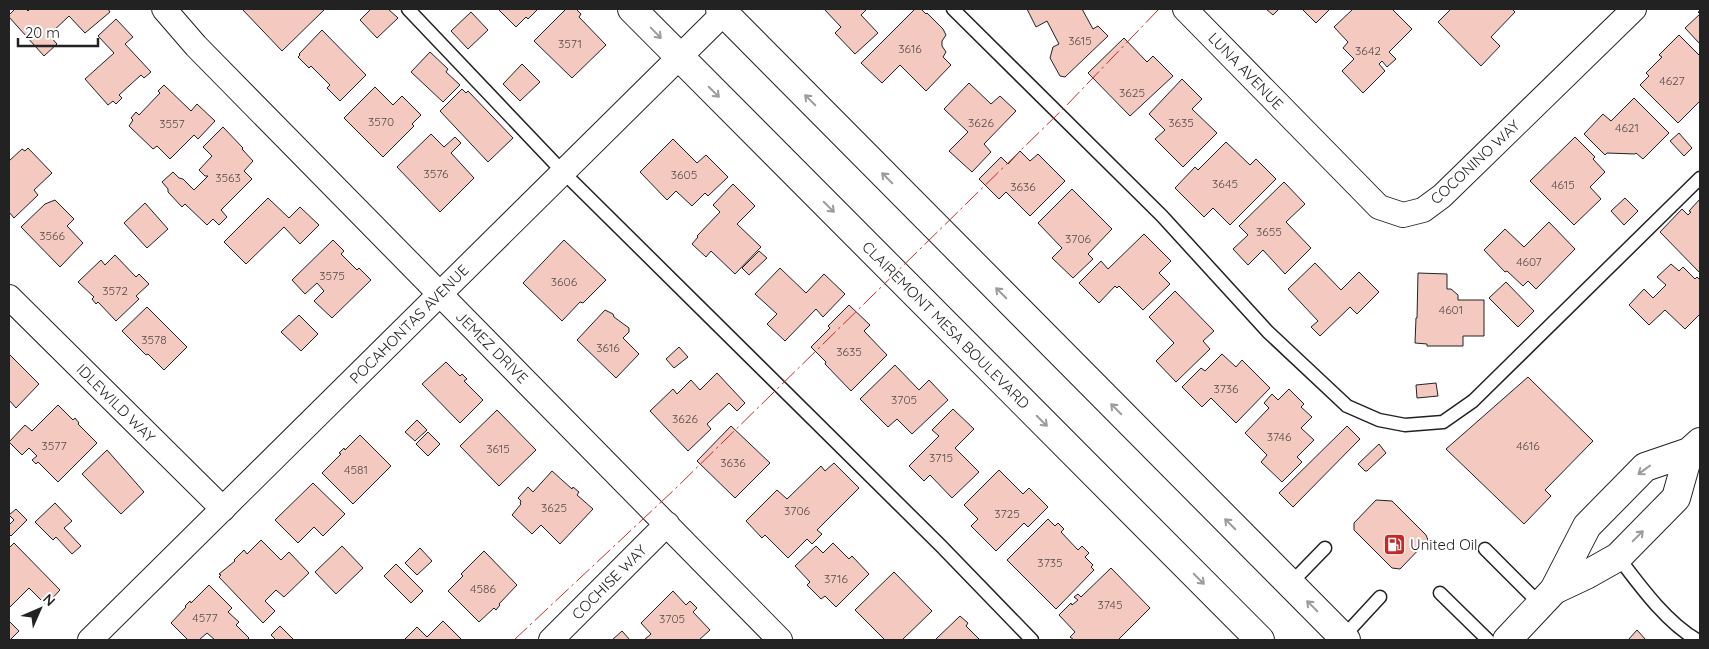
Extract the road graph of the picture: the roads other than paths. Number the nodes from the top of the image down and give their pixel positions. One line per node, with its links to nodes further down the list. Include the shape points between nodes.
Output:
1 (164, 9): 12 (street, JEMEZ DRIVE, via 196,46)
2 (408, 9): 10 (lane)
3 (632, 9): 8 (main road, CLAIREMONT MESA BOULEVARD, one-way to 8)
4 (953, 9): 11 (lane, via 1162,216 1268,332 1347,406 1380,420 1405,425 1443,422 1473,401)
5 (1185, 9): 9 (street, LUNA AVENUE)
6 (1634, 9): 9 (street, COCONINO WAY, via 1442,196 1423,210 1403,215 1379,207)
7 (724, 10): 8 (street, POCAHONTAS AVENUE); 20 (main road, one-way to 7)
8 (680, 57): 10 (street, POCAHONTAS AVENUE); 24 (main road, CLAIREMONT MESA BOULEVARD, one-way to 24)
9 (1307, 133)
10 (564, 173): 12 (street, POCAHONTAS AVENUE); 29 (lane)
11 (1700, 178)
12 (439, 294): 15 (street, POCAHONTAS AVENUE); 16 (street, JEMEZ DRIVE)
13 (9, 297): 15 (street, IDLEWILD WAY)
14 (1695, 447): 19 (main road, one-way to 14, via 1676,498); 23 (main road, one-way to 23, via 1645,467 1587,526)
15 (223, 509): 26 (street, POCAHONTAS AVENUE)
16 (667, 524): 27 (street, COCHISE WAY); 28 (street, JEMEZ DRIVE)
17 (1325, 548): 20 (lane)
18 (1485, 549): 23 (lane)
19 (1618, 557): 23 (main road); 32 (lane, via 1643,590 1684,632)
20 (1290, 584): 25 (main road, one-way to 20)
21 (1440, 593): 30 (lane)
22 (1380, 597): 25 (lane)
23 (1547, 597): 31 (main road)
24 (1250, 637)
25 (1344, 638)
26 (90, 640)
27 (551, 640)
28 (780, 640)
29 (1032, 640)
30 (1488, 640)
31 (1507, 640)
32 (1698, 640)

